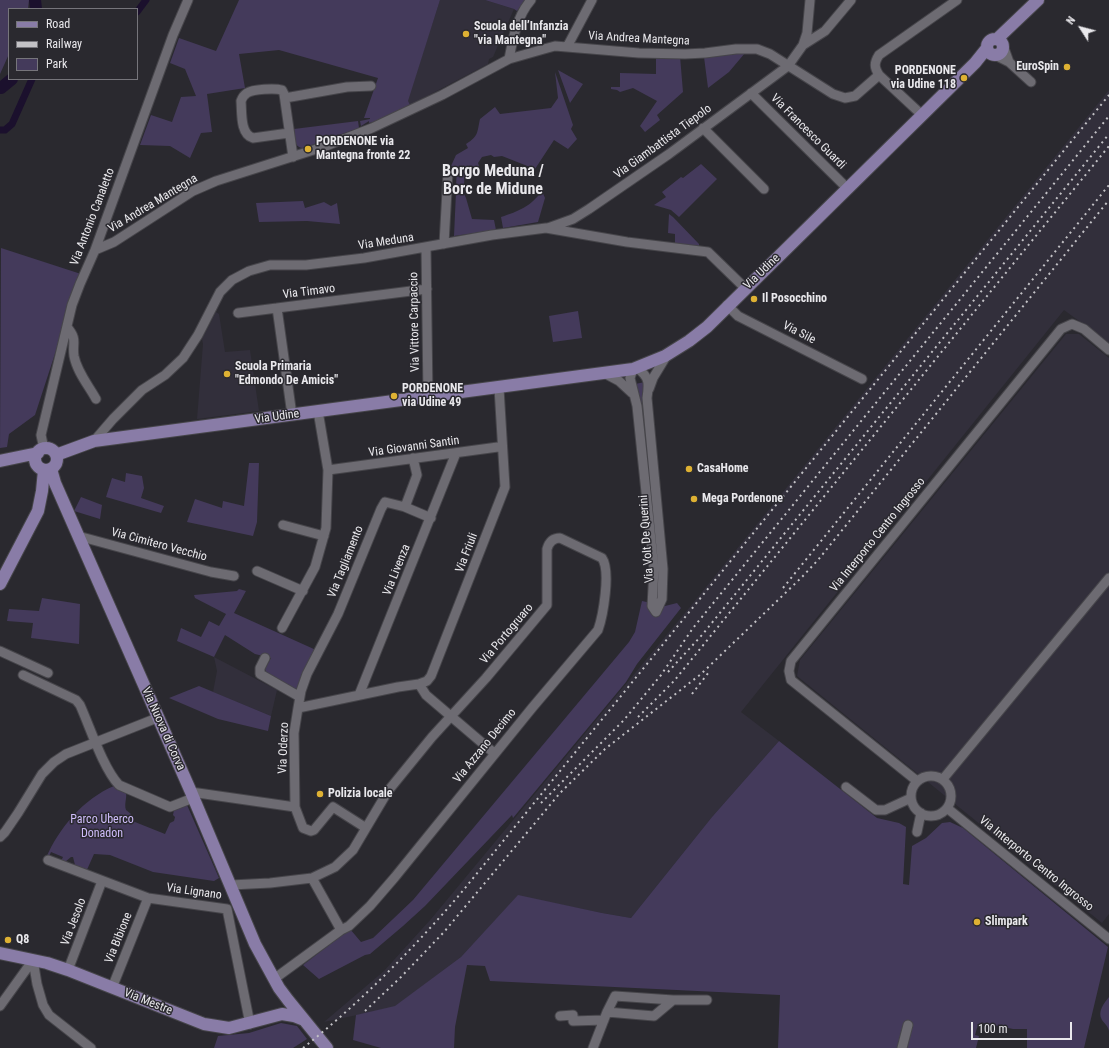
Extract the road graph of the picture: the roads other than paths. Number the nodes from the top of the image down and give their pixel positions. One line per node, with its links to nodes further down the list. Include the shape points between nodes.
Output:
1 (188, 0): 28 (street, Via Antonio Canaletto)
2 (531, 0): 11 (street, via 521,14)
3 (592, 0): 9 (street)
4 (810, 0): 8 (street, via 807,34)
5 (851, 0): 8 (street, via 826,30)
6 (957, 0): 13 (street, via 879,55 875,62)
7 (1038, 0): 10 (main road, Via Udine, via 1012,25)
8 (803, 45): 12 (street, Via Giambattista Tiepolo)
9 (567, 47): 11 (street, Via Andrea Mantegna, via 555,46); 12 (street, Via Andrea Mantegna, via 686,54 757,49)
10 (996, 48): 14 (street); 18 (main road, Via Udine, via 975,63)
11 (509, 59): 21 (street, Via Andrea Mantegna, via 442,95 372,128)
12 (788, 66): 13 (street, Via Andrea Mantegna, via 833,94 845,98 855,96); 16 (street, Via Giambattista Tiepolo)
13 (879, 75): 18 (street)
14 (1031, 82)
15 (371, 86): 17 (street, via 347,87)
16 (751, 93): 19 (street, Via Giambattista Tiepolo); 23 (street, Via Francesco Guardi)
17 (285, 98): 20 (street); 20 (street, via 282,90 275,88 248,92 241,101 244,130 253,138)
18 (922, 115): 23 (main road, Via Udine)
19 (703, 128): 24 (street); 25 (street, Via Giambattista Tiepolo, via 589,209 573,219)
20 (289, 134): 21 (street)
21 (293, 157): 28 (street, Via Andrea Mantegna, via 216,181 193,191 114,242)
22 (448, 172): 26 (street)
23 (847, 188): 29 (main road, Via Udine)
24 (764, 189)
25 (546, 228): 26 (street, Via Meduna); 29 (street, Via Meduna, via 708,252)
26 (444, 244): 27 (street, Via Meduna)
27 (426, 248): 30 (street, Via Vittore Carpaccio); 47 (street, Via Meduna, via 306,265 270,265 241,274 220,292 183,358 165,375 142,390)
28 (95, 250): 34 (street, Via Antonio Canaletto, via 80,284)
29 (745, 288): 31 (main road, Via Udine)
30 (427, 289): 32 (street, Via Timavo); 42 (street, Via Vittore Carpaccio)
31 (728, 305): 36 (main road, Via Udine, via 707,327); 39 (street, Via Sile, via 738,316)
32 (277, 308): 33 (street); 46 (street, Via Timavo)
33 (238, 313)
34 (67, 327): 44 (street, via 74,336 74,356); 52 (street, Via Antonio Canaletto, via 41,435)
35 (1109, 350): 80 (street, Via Interporto Centro Ingrosso, via 1084,329 1072,324 1061,329 791,662 789,671 792,680)
36 (667, 355): 37 (main road, Via Udine); 41 (street, Via Volt De Querini)
37 (635, 368): 38 (main road, Via Udine); 41 (street, Via Volt De Querini, via 646,377 649,384); 43 (street, Via Volt De Querini, via 630,378)
38 (604, 373): 40 (main road, Via Udine); 43 (street, via 624,384)
39 (862, 379)
40 (499, 388): 42 (main road, Via Udine); 48 (street, Via Friuli)
41 (648, 392): 59 (street, Via Volt De Querini)
42 (428, 396): 45 (main road, Via Udine)
43 (636, 398): 59 (street, Via Volt De Querini)
44 (96, 399)
45 (318, 411): 46 (main road, Via Udine); 53 (street)
46 (292, 415): 47 (main road, Via Udine)
47 (94, 442): 52 (main road, Via Udine, via 56,455 51,450)
48 (502, 446): 49 (street, Via Giovanni Santin); 71 (street, Via Friuli, via 505,487 502,497 435,669 427,681)
49 (456, 453): 50 (street, Via Giovanni Santin); 55 (street, Via Livenza)
50 (413, 458): 53 (street, Via Giovanni Santin); 54 (street, via 417,476)
51 (4, 460): 52 (main road)
52 (43, 460): 57 (main road, Via Nuova di Corva); 64 (main road, via 42,491 38,511)
53 (328, 470): 58 (street)
54 (405, 508): 55 (street); 73 (street, Via Tagliamento, via 385,502 381,509 338,614 307,674)
55 (430, 518): 72 (street, Via Livenza)
56 (283, 525): 58 (street)
57 (78, 536): 62 (street, Via Cimitero Vecchio); 76 (main road, Via Nuova di Corva)
58 (324, 536): 65 (street, via 315,567)
59 (655, 537): 59 (street, Via Volt De Querini, via 652,606 656,612 662,599 663,570)
60 (602, 558): 75 (street, Via Portogruaro, via 560,538 551,541 547,549 547,604 486,678); 78 (street, Via Azzano Decimo, via 606,565 605,594 598,630)
61 (257, 571): 65 (street)
62 (234, 576)
63 (1109, 578): 79 (street)
64 (0, 584)
65 (303, 591): 66 (street)
66 (282, 628)
67 (0, 651): 69 (street)
68 (265, 658): 73 (street, via 260,674)
69 (48, 673)
70 (23, 675): 77 (street, via 76,700)
71 (419, 684): 72 (street, Via Oderzo); 75 (street, via 426,695)
72 (359, 695): 74 (street, Via Oderzo)
73 (300, 697): 74 (street, Via Tagliamento)
74 (298, 708): 84 (street, Via Oderzo, via 294,733)
75 (450, 715): 78 (street); 87 (street, Via Portogruaro, via 388,791)
76 (157, 718): 77 (street); 82 (main road, Via Nuova di Corva)
77 (96, 743): 82 (street, via 119,785 170,807); 89 (street, via 66,754 54,762 42,774)
78 (494, 753): 95 (street, Via Azzano Decimo, via 390,883 364,911)
79 (944, 779): 80 (street, via 929,776); 85 (street, via 951,796)
80 (917, 781): 83 (street, via 913,785)
81 (846, 787): 83 (street, via 876,810 885,810)
82 (192, 795): 84 (street); 93 (main road, Via Nuova di Corva)
83 (911, 798): 86 (street, via 916,810)
84 (295, 807): 87 (street, Via Oderzo, via 303,828 311,831 333,807)
85 (947, 808): 86 (street, via 934,815); 96 (street, Via Interporto Centro Ingrosso)
86 (921, 813): 88 (street)
87 (366, 828): 91 (street, Via Portogruaro, via 353,850 335,867)
88 (917, 832)
89 (0, 837)
90 (48, 860): 92 (street, Via Lignano)
91 (312, 878): 93 (street, Via Portogruaro); 95 (street)
92 (102, 881): 94 (street, Via Lignano); 99 (street, Via Jesolo)
93 (231, 885): 100 (main road, Via Nuova di Corva, via 255,944)
94 (148, 898): 101 (street, Via Bibione); 111 (street, Via Lignano, via 227,909)
95 (341, 930): 100 (street, Via Azzano Decimo)
96 (1109, 939)
97 (0, 953): 98 (main road, Via Mestre)
98 (33, 960): 99 (main road, Via Mestre); 104 (street); 113 (street, via 41,998 49,1014)
99 (68, 970): 101 (main road, Via Mestre)
100 (277, 983): 105 (main road, via 281,996); 106 (main road, Via Nuova di Corva)
101 (112, 988): 111 (main road, Via Mestre, via 204,1024 229,1028)
102 (673, 1000): 103 (street); 108 (street, via 654,1016); 108 (street, via 615,996)
103 (707, 1000)
104 (0, 1006)
105 (276, 1009): 106 (main road); 109 (main road, Via Mestre)
106 (296, 1010): 110 (main road, Via Nuova di Corva)
107 (560, 1016): 108 (street, via 573,1015 573,1021)
108 (605, 1016): 115 (street)
109 (265, 1018): 110 (main road, Via Mestre, via 282,1014); 111 (main road, Via Mestre)
110 (305, 1021): 114 (main road, Via Nuova di Corva)
111 (250, 1024)
112 (908, 1025): 116 (street)
113 (91, 1048)
114 (328, 1048)
115 (593, 1048)
116 (902, 1048)

